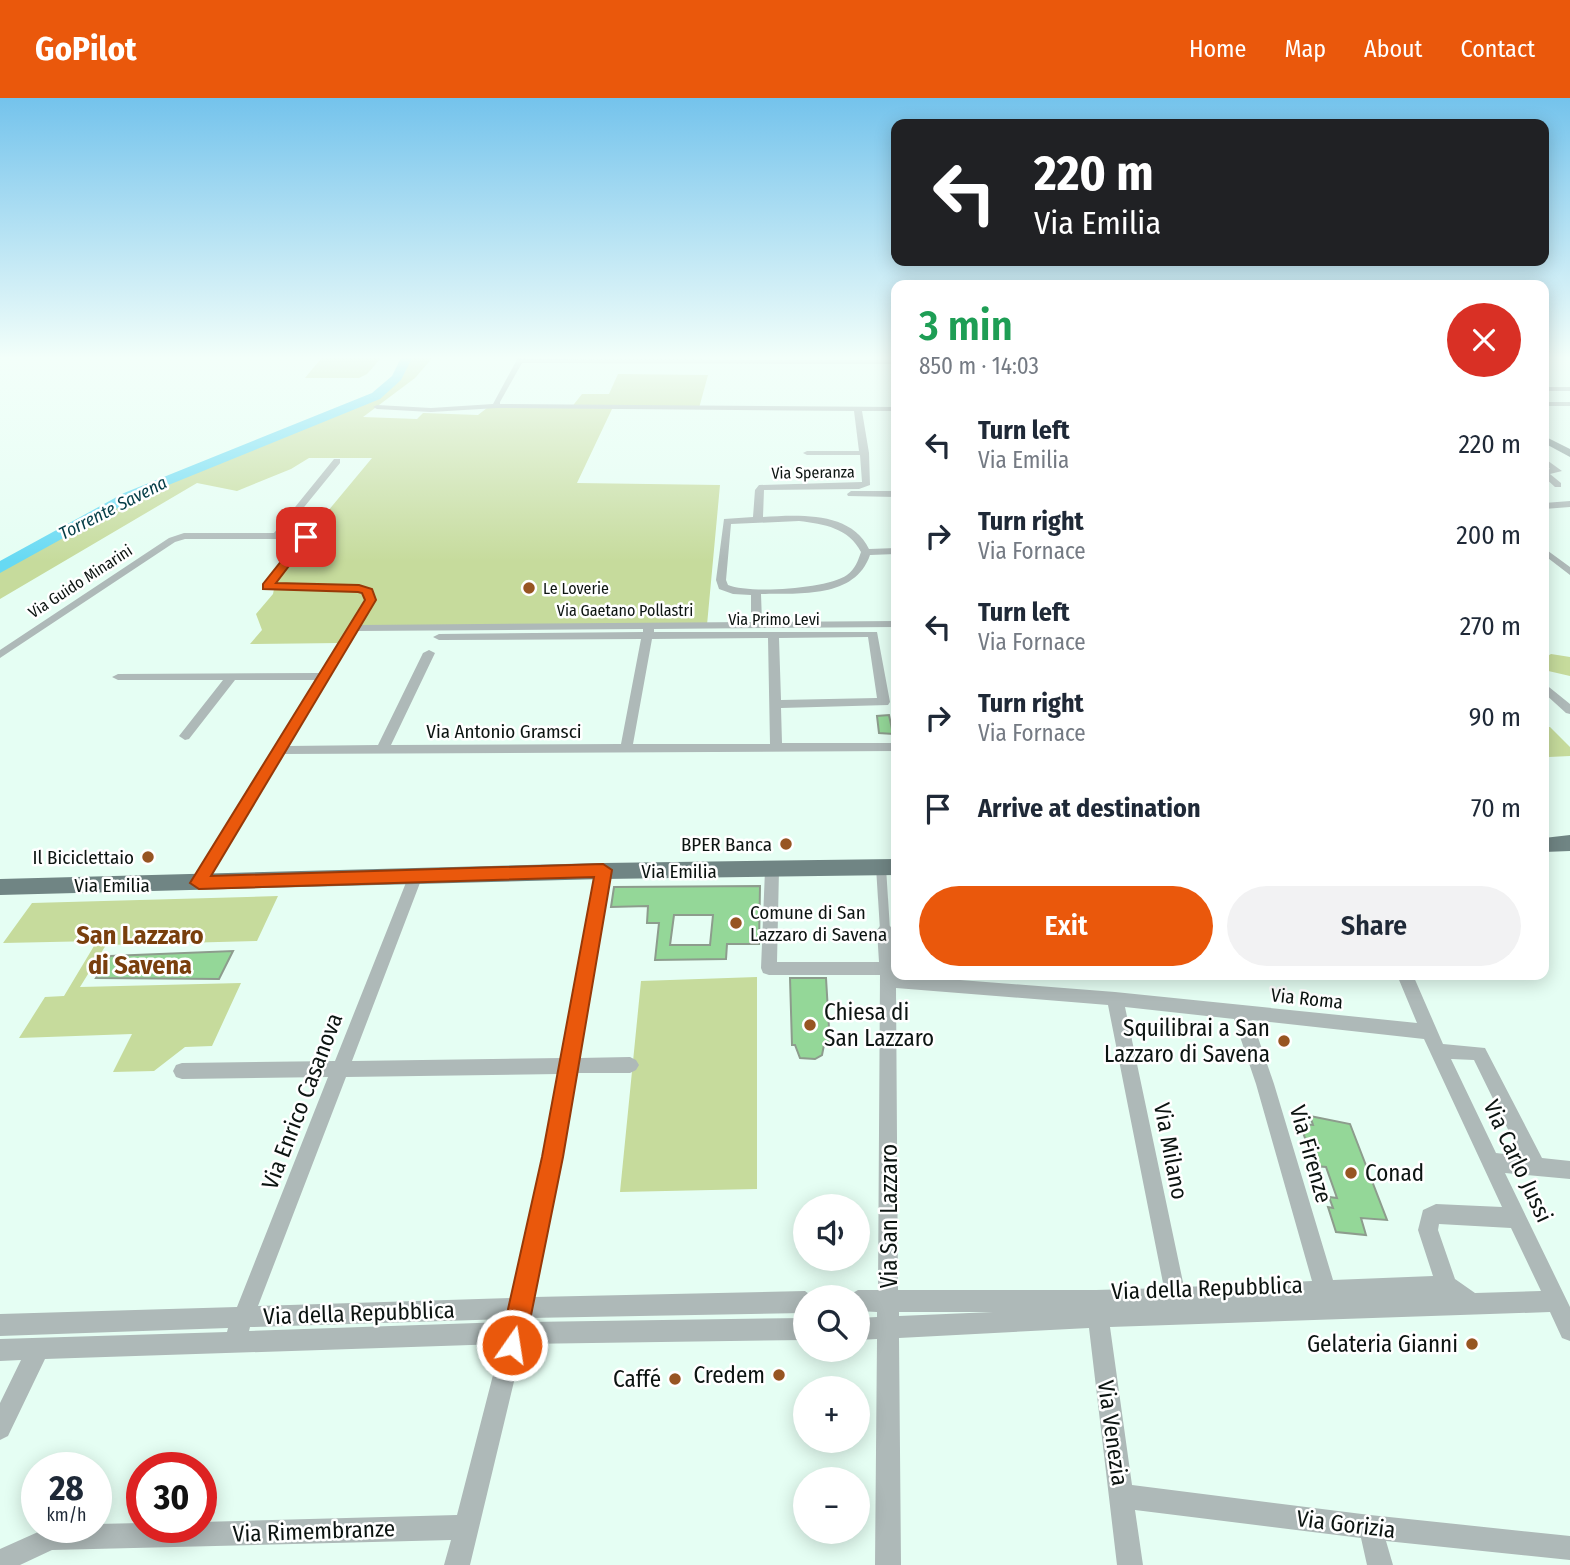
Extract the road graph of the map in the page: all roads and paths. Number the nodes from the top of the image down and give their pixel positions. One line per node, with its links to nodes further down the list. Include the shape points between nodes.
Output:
1 (860, 424): 4 (street, Via Speranza)
2 (1549, 442): 5 (main road)
3 (807, 453): 4 (street, Via Speranza)
4 (865, 453): 11 (street, Via Speranza, via 868,480 864,485)
5 (1570, 454)
6 (337, 461): 16 (street)
7 (1549, 465): 8 (street, via 1558,471)
8 (1549, 472)
9 (1549, 477): 10 (street)
10 (1558, 485)
11 (805, 486): 12 (street, via 807,495); 15 (street, Via Speranza, via 760,488)
12 (891, 494)
13 (1570, 504): 14 (street)
14 (1549, 506)
15 (758, 519): 18 (street, via 830,523 854,535); 21 (street, via 726,523 721,583 728,590)
16 (277, 535): 24 (street, via 304,536 306,540 267,587 368,591 370,600); 29 (street, Via Guido Minarini, via 179,537)
17 (891, 551): 18 (street)
18 (866, 552): 21 (street, via 860,569 833,584)
19 (1549, 560): 20 (street)
20 (1570, 572)
21 (757, 591): 23 (street)
22 (891, 624): 23 (street, Via Gaetano Pollastri)
23 (757, 625): 25 (street, Via Gaetano Pollastri)
24 (354, 628): 25 (street, Via Gaetano Pollastri); 30 (street)
25 (648, 631): 26 (street, Via Primo Levi); 27 (street, Via Primo Levi); 41 (street)
26 (773, 635): 34 (street); 34 (street, Via Primo Levi, via 873,634 884,702)
27 (439, 637)
28 (429, 653): 40 (street, Via Antonio Gramsci)
29 (0, 655)
30 (325, 676): 32 (street); 39 (street)
31 (118, 677): 32 (street)
32 (231, 677): 36 (street)
33 (1549, 691): 35 (street)
34 (774, 704): 38 (street)
35 (1570, 710)
36 (185, 736)
37 (891, 747): 38 (street, Via Antonio Gramsci)
38 (776, 748): 41 (street, Via Antonio Gramsci)
39 (279, 750): 40 (street, Via Antonio Gramsci); 50 (street)
40 (382, 750): 41 (street, Via Antonio Gramsci)
41 (626, 750)
42 (1570, 844): 43 (main road)
43 (1549, 845)
44 (1549, 855): 45 (main road)
45 (1570, 855)
46 (889, 867): 48 (main road, Via Emilia); 52 (street, Via San Lazzaro)
47 (603, 870): 48 (main road, Via Emilia); 49 (main road, Via Emilia); 61 (street)
48 (772, 870): 53 (street, Via Roma, via 769,968)
49 (416, 875): 50 (main road, Via Emilia); 63 (street, Via Enrico Casanova)
50 (199, 883): 51 (main road, Via Emilia)
51 (0, 887)
52 (885, 930): 53 (street, Via San Lazzaro)
53 (888, 975): 54 (street, Via Roma); 71 (street, Via San Lazzaro)
54 (891, 975)
55 (935, 980): 57 (street, Via Roma)
56 (1407, 980): 59 (street, Via Carlo Jussi)
57 (1115, 999): 58 (street, Via Roma); 76 (street, Via Milano)
58 (1240, 1011): 59 (street, Via Roma); 74 (street, Via Firenze)
59 (1429, 1032): 60 (street, Via Carlo Jussi)
60 (1438, 1051): 65 (street, Via Carlo Jussi); 66 (street, Via Carlo Jussi, via 1479,1054)
61 (567, 1065): 62 (street); 63 (street); 77 (street)
62 (630, 1065)
63 (341, 1069): 64 (street); 79 (street, Via Enrico Casanova)
64 (181, 1071)
65 (1491, 1162): 66 (street); 68 (street, Via Carlo Jussi)
66 (1536, 1166): 67 (street)
67 (1570, 1170)
68 (1517, 1217): 69 (street, via 1430,1217 1428,1230); 72 (street, Via Carlo Jussi)
69 (1447, 1286): 74 (street, Via della Repubblica); 75 (street)
70 (870, 1301): 71 (street, Via della Repubblica)
71 (889, 1301): 78 (street, Via della Repubblica); 84 (street, Via San Lazzaro)
72 (1557, 1301): 75 (street, Via della Repubblica); 85 (street, Via Carlo Jussi)
73 (793, 1302): 77 (street, Via della Repubblica)
74 (1328, 1302): 75 (street, Via della Repubblica); 76 (street, Via della Repubblica)
75 (1472, 1304)
76 (1177, 1305): 78 (street, Via della Repubblica)
77 (521, 1308): 79 (street, Via della Repubblica); 86 (street)
78 (1097, 1309): 84 (street, Via della Repubblica); 91 (street, Via Venezia)
79 (245, 1316): 80 (street, Via della Repubblica); 87 (street, Via Enrico Casanova)
80 (42, 1324): 81 (street, Via della Repubblica); 88 (street)
81 (0, 1325)
82 (793, 1329): 86 (street, Via della Repubblica)
83 (870, 1329): 84 (street, Via della Repubblica)
84 (889, 1329): 97 (street, Via San Lazzaro)
85 (1570, 1330)
86 (515, 1333): 87 (street, Via della Repubblica); 92 (street)
87 (233, 1344): 88 (street, Via della Repubblica)
88 (34, 1348): 89 (street, Via della Repubblica); 90 (street)
89 (2, 1354)
90 (0, 1427)
91 (1122, 1496): 93 (street, Via Gorizia); 98 (street, Via Venezia)
92 (467, 1527): 95 (street, Via Rimembranze, via 51,1538); 96 (street)
93 (1370, 1527): 94 (street, Via Gorizia); 99 (street)
94 (1570, 1548)
95 (0, 1563)
96 (457, 1565)
97 (888, 1565)
98 (1130, 1565)
99 (1380, 1565)

